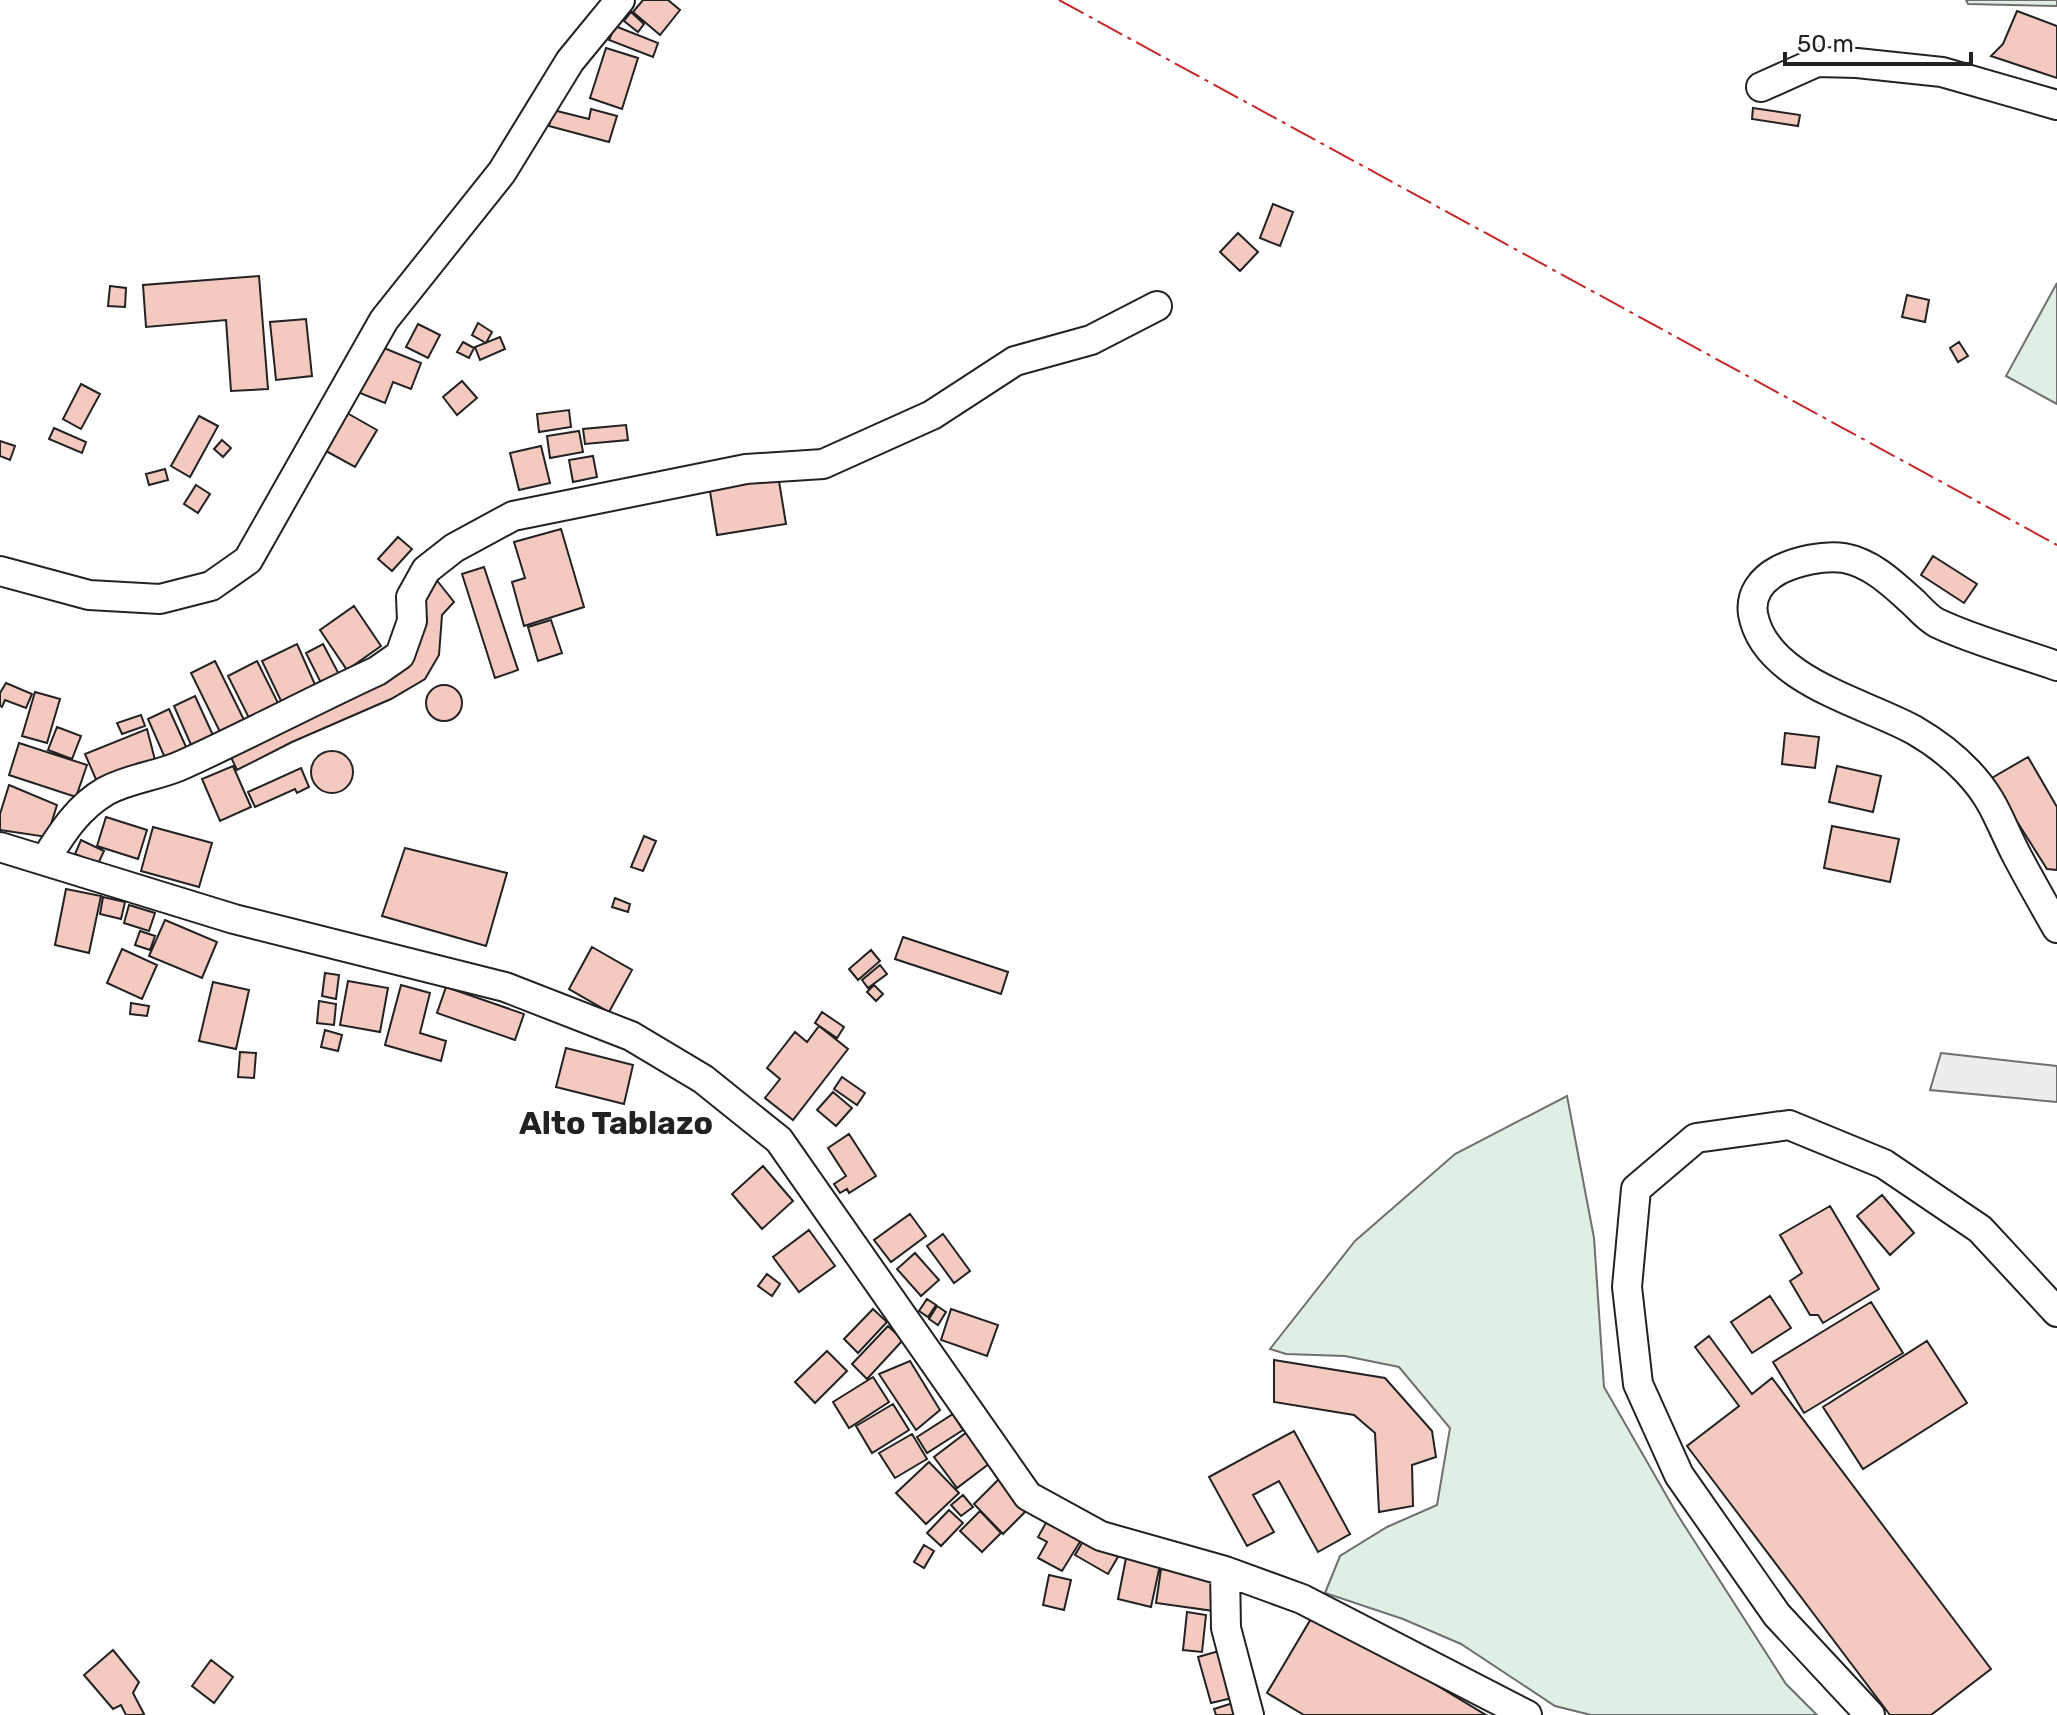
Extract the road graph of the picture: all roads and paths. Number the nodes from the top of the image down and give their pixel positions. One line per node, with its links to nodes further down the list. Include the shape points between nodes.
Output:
1 (620, 0): 5 (street, via 570,61 502,172 384,320 248,560 211,586 160,599 89,595)
2 (1761, 87): 3 (street, via 1817,62 1857,63 1942,72)
3 (2057, 105)
4 (1157, 306): 8 (street, via 1091,340 1015,361 932,415 823,464 746,469 513,516 426,570 411,597 412,621 400,655 377,671 178,766 106,791 65,828)
5 (0, 571)
6 (2057, 666): 9 (street, via 1934,622 1891,582 1843,558 1780,570 1755,592 1756,626 1780,661 1942,748 1986,792)
7 (0, 847): 8 (street)
8 (45, 860): 11 (street, via 234,919 505,987 631,1036 703,1079 779,1140 1028,1496 1101,1536)
9 (2057, 928)
10 (2057, 1312): 14 (street, via 1980,1229 1884,1164 1789,1125 1696,1138 1636,1189 1627,1287 1638,1384 1679,1475 1768,1602)
11 (1225, 1571): 12 (street, via 1226,1628); 13 (street, via 1302,1599)
12 (1249, 1715)
13 (1527, 1715)
14 (1870, 1715)

